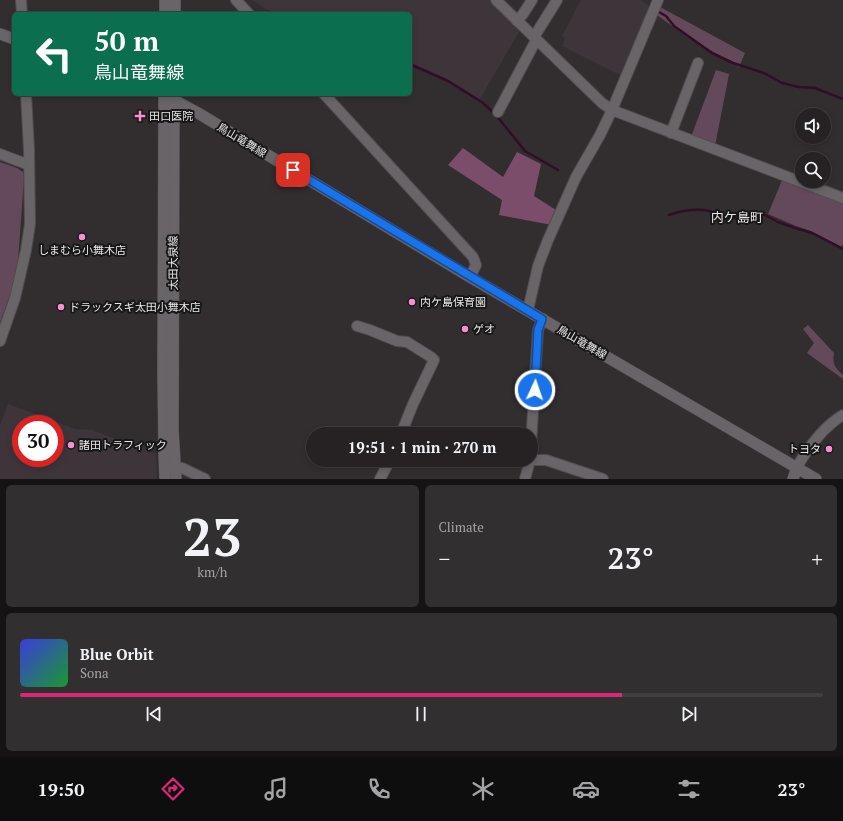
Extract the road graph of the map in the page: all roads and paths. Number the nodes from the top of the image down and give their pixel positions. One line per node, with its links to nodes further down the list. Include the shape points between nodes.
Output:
1 (21, 0): 9 (street)
2 (165, 0): 10 (main road)
3 (175, 0): 11 (main road)
4 (236, 0): 12 (street)
5 (496, 0): 13 (street)
6 (532, 0): 13 (street)
7 (557, 0): 16 (street)
8 (658, 0): 22 (street)
9 (22, 12)
10 (165, 12)
11 (175, 12)
12 (247, 12)
13 (517, 21): 16 (street)
14 (0, 34): 15 (main road)
15 (12, 38)
16 (536, 39): 22 (street); 23 (street)
17 (698, 63): 24 (street)
18 (26, 96): 26 (street)
19 (168, 96): 40 (main road, 太田大泉線, via 163,379)
20 (170, 96): 28 (main road, 鳥山竜舞線)
21 (326, 96): 28 (street, via 473,257 476,265)
22 (612, 110): 24 (street); 29 (street, via 576,177 548,240 538,266)
23 (498, 112)
24 (671, 132): 27 (street)
25 (0, 154): 26 (street)
26 (29, 165): 32 (street, via 30,224 26,250 15,298)
27 (843, 198)
28 (470, 277): 29 (main road, 鳥山竜舞線)
29 (528, 310): 30 (main road, 鳥山竜舞線)
30 (542, 319): 35 (street, via 538,330); 39 (main road, 鳥山竜舞線)
31 (357, 326): 34 (street, via 397,341 407,342 434,360)
32 (1, 336)
33 (843, 415): 39 (street, via 810,446)
34 (405, 427)
35 (532, 427)
36 (538, 460): 44 (street, via 546,460)
37 (386, 467): 42 (street)
38 (528, 467): 43 (street)
39 (797, 467): 45 (main road); 46 (main road, 鳥山竜舞線)
40 (170, 473): 41 (street, via 182,468)
41 (205, 479)
42 (380, 479)
43 (525, 479)
44 (603, 479)
45 (793, 479)
46 (816, 479)

